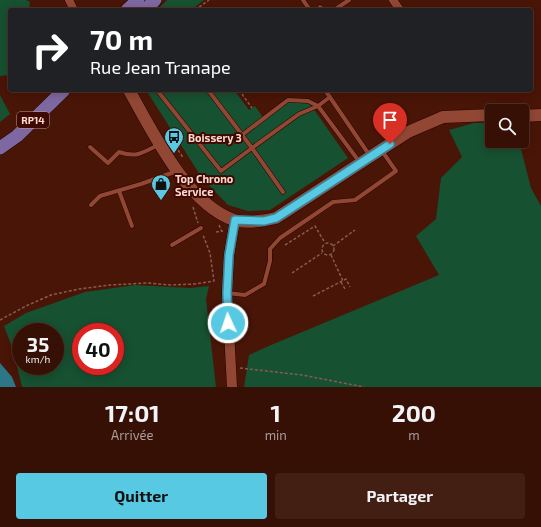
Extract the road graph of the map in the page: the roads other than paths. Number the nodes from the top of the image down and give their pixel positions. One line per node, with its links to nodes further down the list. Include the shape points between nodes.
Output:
1 (138, 0): 4 (main road)
2 (155, 0): 5 (main road)
3 (349, 0): 6 (lane)
4 (129, 8)
5 (147, 8)
6 (337, 8)
7 (50, 92): 20 (main road, RP14, via 21,126)
8 (62, 92): 22 (main road, RP14, via 17,136)
9 (130, 92): 19 (main road)
10 (159, 92): 23 (lane, via 221,171)
11 (210, 92): 18 (lane)
12 (326, 92): 13 (lane)
13 (330, 97): 14 (lane); 25 (lane)
14 (318, 106): 18 (lane, via 308,101 288,100); 23 (lane, via 299,114); 26 (lane)
15 (541, 115): 17 (main road)
16 (485, 116): 24 (main road, via 443,117 408,132)
17 (529, 116)
18 (242, 135): 23 (lane)
19 (160, 138): 21 (lane, via 139,154 128,155 120,152 108,163); 27 (main road)
20 (0, 141)
21 (90, 147)
22 (0, 148)
23 (252, 148): 29 (lane)
24 (381, 150): 25 (main road); 35 (lane, via 396,171 355,200 333,202 280,238 270,249 270,261 264,284 245,295)
25 (370, 156): 31 (main road, via 276,218 264,221)
26 (358, 160)
27 (180, 167): 28 (lane); 31 (main road, via 202,200)
28 (119, 191): 30 (lane, via 100,196); 32 (lane)
29 (283, 192)
30 (91, 205)
31 (235, 220): 35 (street, via 229,255)
32 (132, 226)
33 (200, 228): 34 (lane)
34 (172, 245)
35 (227, 293): 36 (street)
36 (232, 387)

